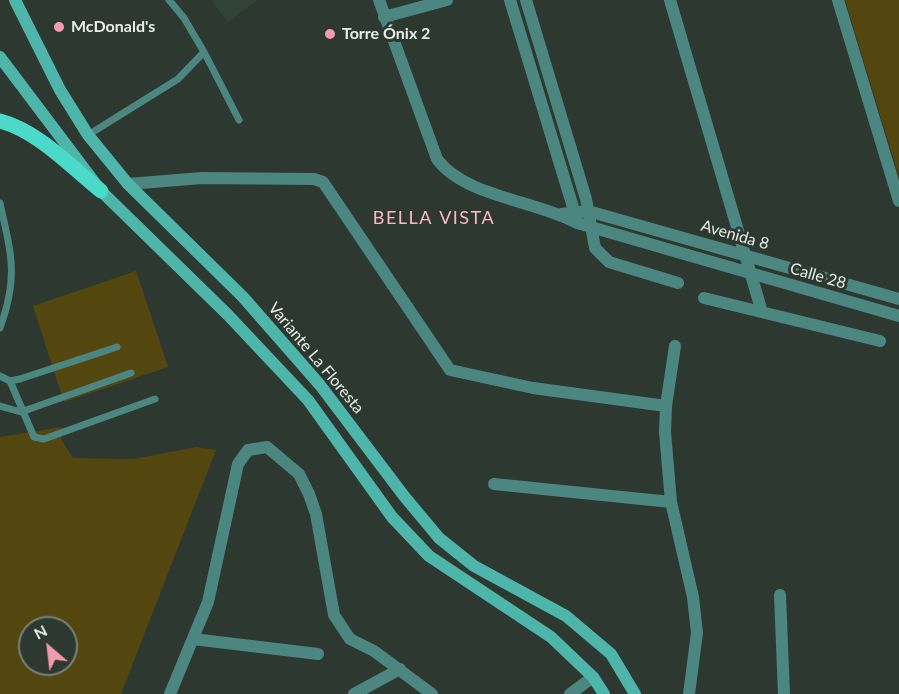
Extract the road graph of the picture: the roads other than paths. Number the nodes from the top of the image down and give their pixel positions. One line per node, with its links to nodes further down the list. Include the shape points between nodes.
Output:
1 (15, 0): 14 (main road, Variante La Floresta, via 60,90)
2 (169, 0): 10 (lane)
3 (378, 0): 9 (street, Avenida 8)
4 (447, 0): 9 (street)
5 (510, 0): 20 (street)
6 (526, 0): 19 (street)
7 (669, 0): 22 (street)
8 (838, 0): 17 (street)
9 (384, 17): 20 (street, Avenida 8, via 437,159 447,173 463,182)
10 (204, 52): 12 (lane); 14 (lane, via 178,79)
11 (0, 57): 16 (main road, Variante La Floresta)
12 (239, 120)
13 (0, 121): 16 (main road, via 35,138)
14 (88, 135): 15 (main road, Variante La Floresta)
15 (128, 184): 38 (street, via 202,178 323,182 450,370 532,388); 52 (main road, Variante La Floresta, via 258,314 320,385 439,538 474,566 566,615 610,654)
16 (101, 191): 46 (main road, Variante La Floresta, via 308,400 392,517 429,556 551,637)
17 (899, 201)
18 (0, 203): 29 (lane, via 13,278)
19 (588, 211): 20 (street, Avenida 8); 21 (street); 22 (street, Avenida 8)
20 (571, 216): 21 (street, Calle 28)
21 (590, 226): 23 (street, Calle 28); 24 (street, via 595,248 609,262)
22 (744, 254): 23 (street); 26 (street, Avenida 8)
23 (749, 273): 27 (street); 28 (street, Calle 28)
24 (678, 283)
25 (704, 298): 27 (street)
26 (899, 299)
27 (762, 312): 30 (street)
28 (899, 316)
29 (0, 328)
30 (880, 341)
31 (675, 346): 38 (street)
32 (117, 347): 35 (lane)
33 (131, 373): 39 (lane)
34 (0, 376): 35 (lane)
35 (10, 381): 39 (lane)
36 (155, 399): 39 (lane, via 44,439 34,437)
37 (0, 406): 39 (lane)
38 (666, 406): 41 (street)
39 (21, 412)
40 (494, 484): 41 (street)
41 (671, 501): 53 (street, via 693,597 697,633)
42 (780, 595): 54 (street)
43 (193, 639): 44 (street); 45 (street, via 208,602 238,464 248,450 267,447 298,474 309,494 334,615 350,639); 47 (street)
44 (318, 654)
45 (400, 669): 48 (street); 49 (street)
46 (593, 677): 50 (street); 51 (main road, Variante La Floresta)
47 (170, 694)
48 (354, 694)
49 (432, 694)
50 (570, 694)
51 (604, 694)
52 (635, 694)
53 (689, 694)
54 (784, 694)

